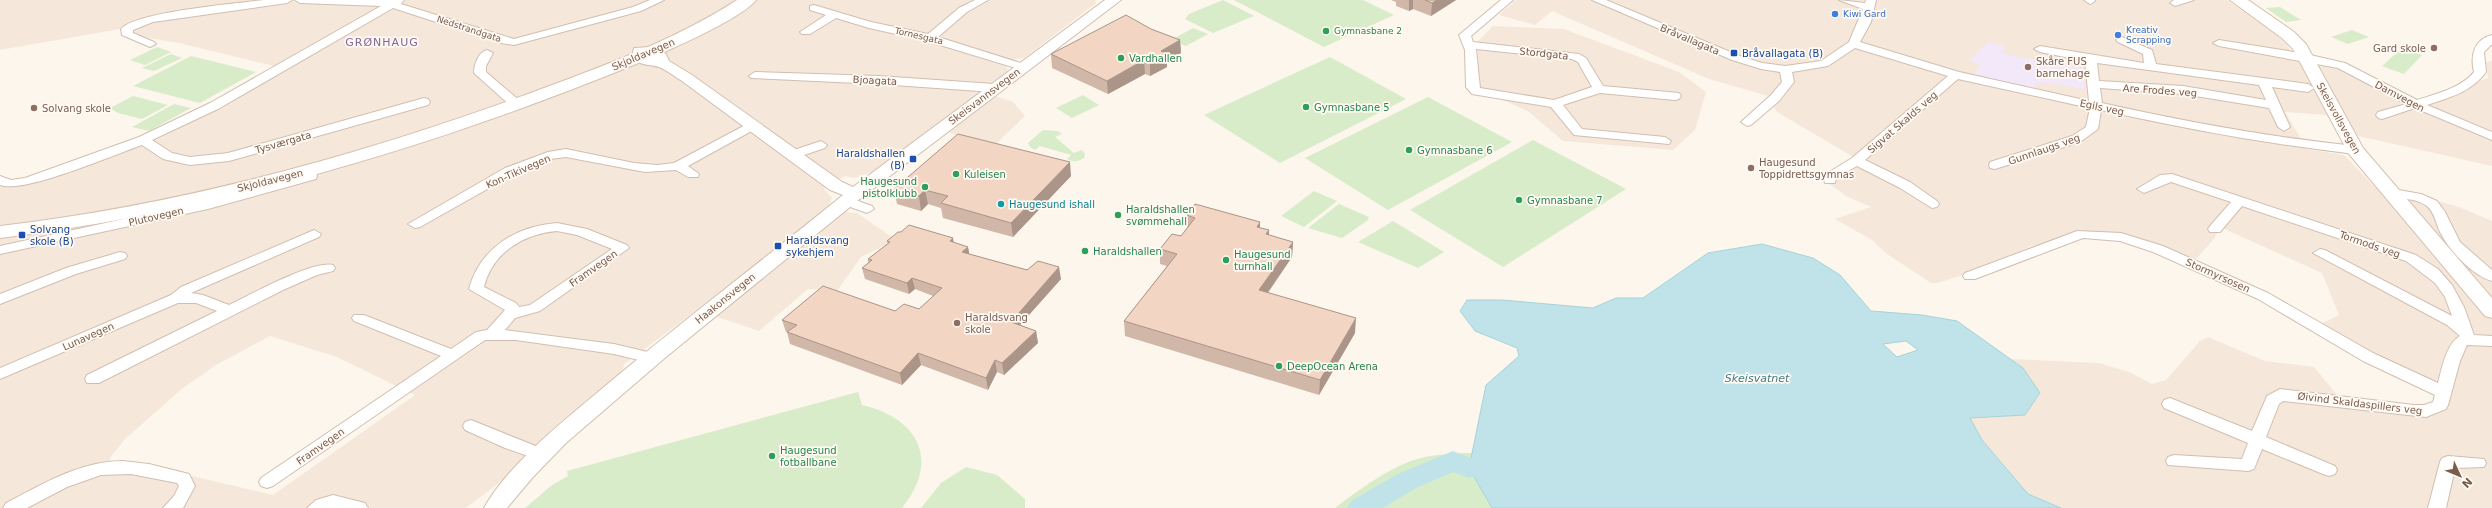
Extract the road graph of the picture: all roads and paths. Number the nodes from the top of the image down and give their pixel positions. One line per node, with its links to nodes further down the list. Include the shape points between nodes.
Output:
1 (287, 0): 22 (street, via 151,19 127,29 128,35)
2 (300, 0): 12 (street, Nedstrandgata)
3 (660, 0): 12 (street, Nedstrandgata, via 637,9 514,42)
4 (747, 0): 27 (main road, Skjoldavegen)
5 (983, 0): 18 (street, via 963,10)
6 (1508, 0): 24 (street, via 1467,32 1465,35)
7 (1597, 0): 32 (street, Bråvallagata, via 1742,60)
8 (1844, 0): 14 (street)
9 (2189, 0): 13 (street)
10 (2238, 0): 28 (main road, Skeisvollsvegen, via 2288,35)
11 (1109, 1): 30 (street, Skeisvannsvegen)
12 (395, 2): 52 (street, via 214,106)
13 (2175, 3)
14 (1870, 4): 23 (street, via 1865,22)
15 (814, 8): 16 (street, Tornesgata)
16 (834, 15): 17 (street); 18 (street, Tornesgata)
17 (806, 32)
18 (930, 38): 30 (street, Tornesgata)
19 (2492, 38): 44 (street, via 2478,51 2480,72 2473,81)
20 (2122, 40): 31 (street, via 2148,52)
21 (2219, 43): 28 (street)
22 (150, 44)
23 (1854, 44): 32 (street, via 1824,64); 33 (street, Egils veg)
24 (1470, 45): 39 (street, Stordgata, via 1575,56 1582,60); 43 (street, via 1472,87 1476,91)
25 (2040, 49): 29 (street, Are Frodes veg)
26 (486, 54): 42 (street, via 480,66 480,73)
27 (648, 56): 42 (main road, Skjoldavegen); 49 (street)
28 (2307, 58): 44 (street, Damvegen, via 2341,65); 55 (main road, Skeisvollsvegen)
29 (2091, 59): 31 (street, Are Frodes veg); 36 (street)
30 (1023, 67): 37 (street, Skeisvannsvegen)
31 (2151, 68): 35 (street, Are Frodes veg)
32 (1785, 70): 48 (street, via 1788,77 1785,86)
33 (1956, 75): 46 (street, Egils veg); 57 (street, Sigvat Skalds veg)
34 (755, 76): 37 (street, Bjoagata)
35 (2264, 82): 38 (street, Are Frodes veg); 45 (street)
36 (2094, 84): 45 (street, Are Frodes veg, via 2182,90); 46 (street)
37 (994, 88): 66 (street, Skeisvannsvegen)
38 (2308, 88)
39 (1600, 89): 40 (street); 43 (street)
40 (1676, 96)
41 (424, 102): 52 (street, Tysværgata, via 229,157 190,161 168,156)
42 (516, 104): 72 (main road, Skjoldavegen, via 385,149 255,184 89,219)
43 (1555, 104): 53 (street, via 1578,132)
44 (2416, 104): 47 (street); 51 (street, Damvegen, via 2460,125)
45 (2274, 105): 50 (street)
46 (2096, 106): 55 (street, Egils veg, via 2201,128); 58 (street, Gunnlaugs veg, via 2092,129 2086,134)
47 (2382, 115)
48 (1747, 122)
49 (753, 125): 56 (street); 59 (street, Kon-Tikivegen)
50 (2284, 127)
51 (2492, 136)
52 (143, 140): 62 (street, via 19,189)
53 (1665, 141)
54 (821, 145): 56 (street)
55 (2355, 150): 65 (main road, Skeisvollsvegen)
56 (792, 155): 66 (street)
57 (1857, 161): 63 (street, Sigvat Skalds veg, via 1829,176); 68 (street, via 1905,185)
58 (1995, 165)
59 (678, 166): 60 (street); 70 (street, Kon-Tikivegen, via 658,168 568,153 556,154 517,169)
60 (693, 174)
61 (311, 176): 74 (street, Plutovegen, via 208,205)
62 (0, 180)
63 (1830, 180)
64 (2144, 189): 67 (street, Tormods veg, via 2165,178 2172,178)
65 (2393, 193): 79 (street, via 2415,196 2436,208 2452,240 2467,257); 83 (main road, Skeisvollsvegen)
66 (851, 197): 69 (street); 90 (street, Haakonsvegen)
67 (2239, 201): 71 (street); 87 (street, Tormods veg, via 2379,247 2425,265 2446,284)
68 (1932, 204)
69 (867, 209)
70 (415, 224)
71 (2215, 229)
72 (0, 232)
73 (314, 234): 80 (street, Lunavegen, via 186,290)
74 (0, 250)
75 (2320, 253): 87 (street)
76 (120, 256): 81 (street, via 71,271)
77 (328, 268): 82 (street, via 298,278)
78 (1978, 277): 93 (street, Stormyrsosen, via 2082,234 2121,237 2158,249 2263,296 2368,358)
79 (2492, 277)
80 (176, 298): 82 (street, Lunavegen, via 198,298); 91 (street, Lunavegen)
81 (0, 299)
82 (229, 311): 92 (street)
83 (2492, 311)
84 (512, 314): 84 (street, Framvegen, via 535,308 622,248 576,230 558,227 538,229 524,234 490,256 477,278 476,289 511,306); 86 (street, Framvegen)
85 (358, 318): 89 (street)
86 (493, 333): 89 (street, Framvegen, via 481,336); 90 (street, Framvegen, via 597,347)
87 (2470, 335): 88 (street); 93 (street, Øivind Skaldaspillers veg, via 2459,345 2452,361)
88 (2492, 341)
89 (452, 355): 101 (street, Framvegen)
90 (652, 358): 97 (street, Haakonsvegen)
91 (0, 374)
92 (93, 379)
93 (2445, 393): 96 (street, Øivind Skaldaspillers veg, via 2440,405 2426,411 2280,395 2269,407)
94 (2170, 404): 96 (street)
95 (471, 426): 97 (street, via 510,444)
96 (2258, 440): 98 (street, Øivind Skaldaspillers veg, via 2248,465); 100 (street)
97 (542, 454): 106 (street, Haakonsvegen)
98 (2174, 461)
99 (2478, 463): 107 (street, via 2448,462)
100 (2329, 470)
101 (267, 482)
102 (12, 508): 103 (street, via 82,476 113,467 183,478 187,486 184,494)
103 (172, 508)
104 (316, 508): 105 (street, via 327,501 338,501)
105 (359, 508)
106 (495, 508)
107 (2437, 508)

